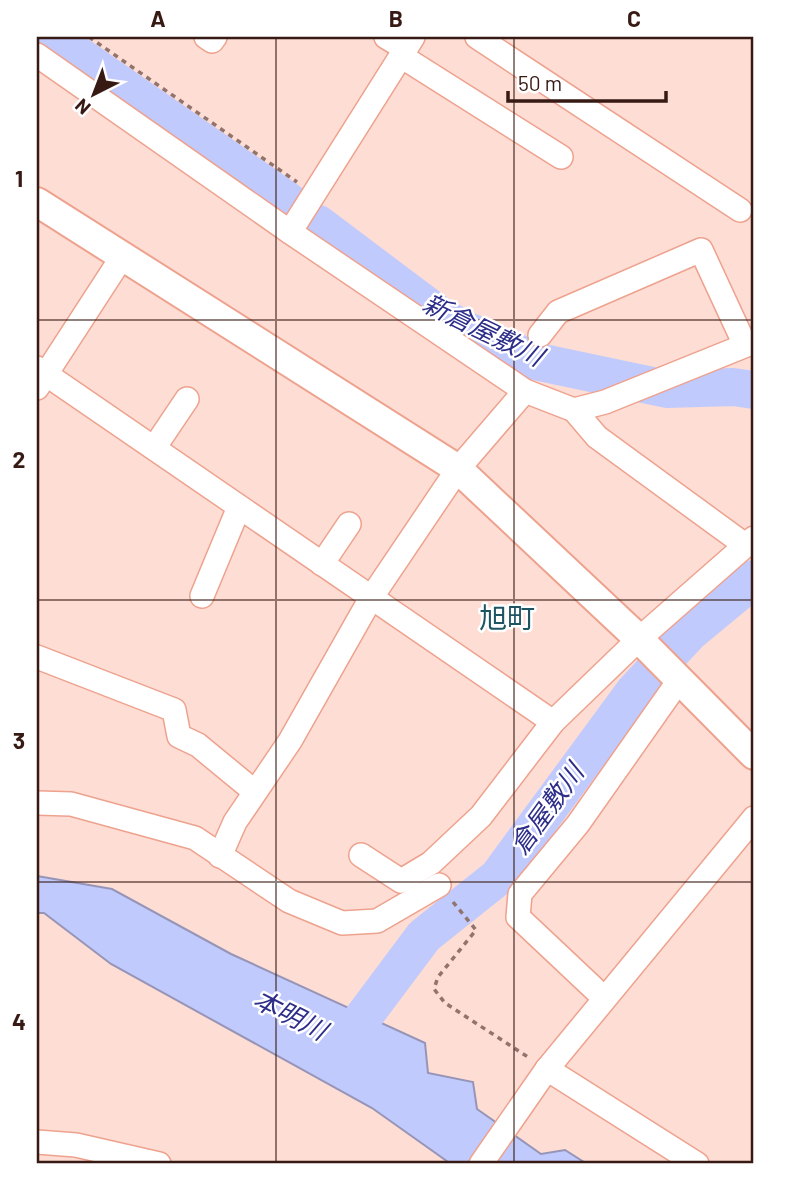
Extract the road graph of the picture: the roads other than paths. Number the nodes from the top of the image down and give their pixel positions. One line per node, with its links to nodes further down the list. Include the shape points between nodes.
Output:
1 (206, 37): 2 (street, via 212,41)
2 (215, 37)
3 (477, 37): 8 (street)
4 (402, 45): 6 (street); 9 (street)
5 (37, 55): 9 (street)
6 (561, 157)
7 (37, 202): 10 (street)
8 (740, 210)
9 (290, 232): 14 (street)
10 (122, 257): 13 (street); 18 (street)
11 (540, 335): 12 (street, via 558,312 701,250)
12 (750, 343): 16 (street, via 605,402)
13 (40, 376): 17 (street)
14 (525, 391): 16 (street); 18 (street)
15 (187, 399): 17 (street)
16 (574, 410): 21 (street, via 597,437)
17 (154, 448): 19 (street)
18 (458, 469): 24 (street); 25 (street)
19 (239, 507): 22 (street); 23 (street)
20 (349, 524): 22 (street)
21 (749, 541): 25 (street)
22 (322, 564): 24 (street)
23 (202, 596)
24 (371, 598): 28 (street); 30 (street, via 290,741)
25 (644, 643): 27 (street); 28 (street)
26 (37, 657): 30 (street, via 174,710 179,736 198,745)
27 (675, 674): 29 (street); 36 (street, via 578,824 520,894 518,916)
28 (553, 722): 33 (street, via 481,816 431,863 401,881)
29 (754, 755)
30 (255, 792): 34 (street)
31 (37, 803): 34 (street, via 71,804 195,838)
32 (754, 818): 36 (street)
33 (361, 855)
34 (220, 856): 35 (street, via 289,901 342,923 377,921)
35 (439, 885)
36 (604, 998): 37 (street)
37 (547, 1069): 40 (street); 41 (street)
38 (37, 1142): 39 (street, via 76,1145)
39 (146, 1163)
40 (481, 1164)
41 (697, 1164)

